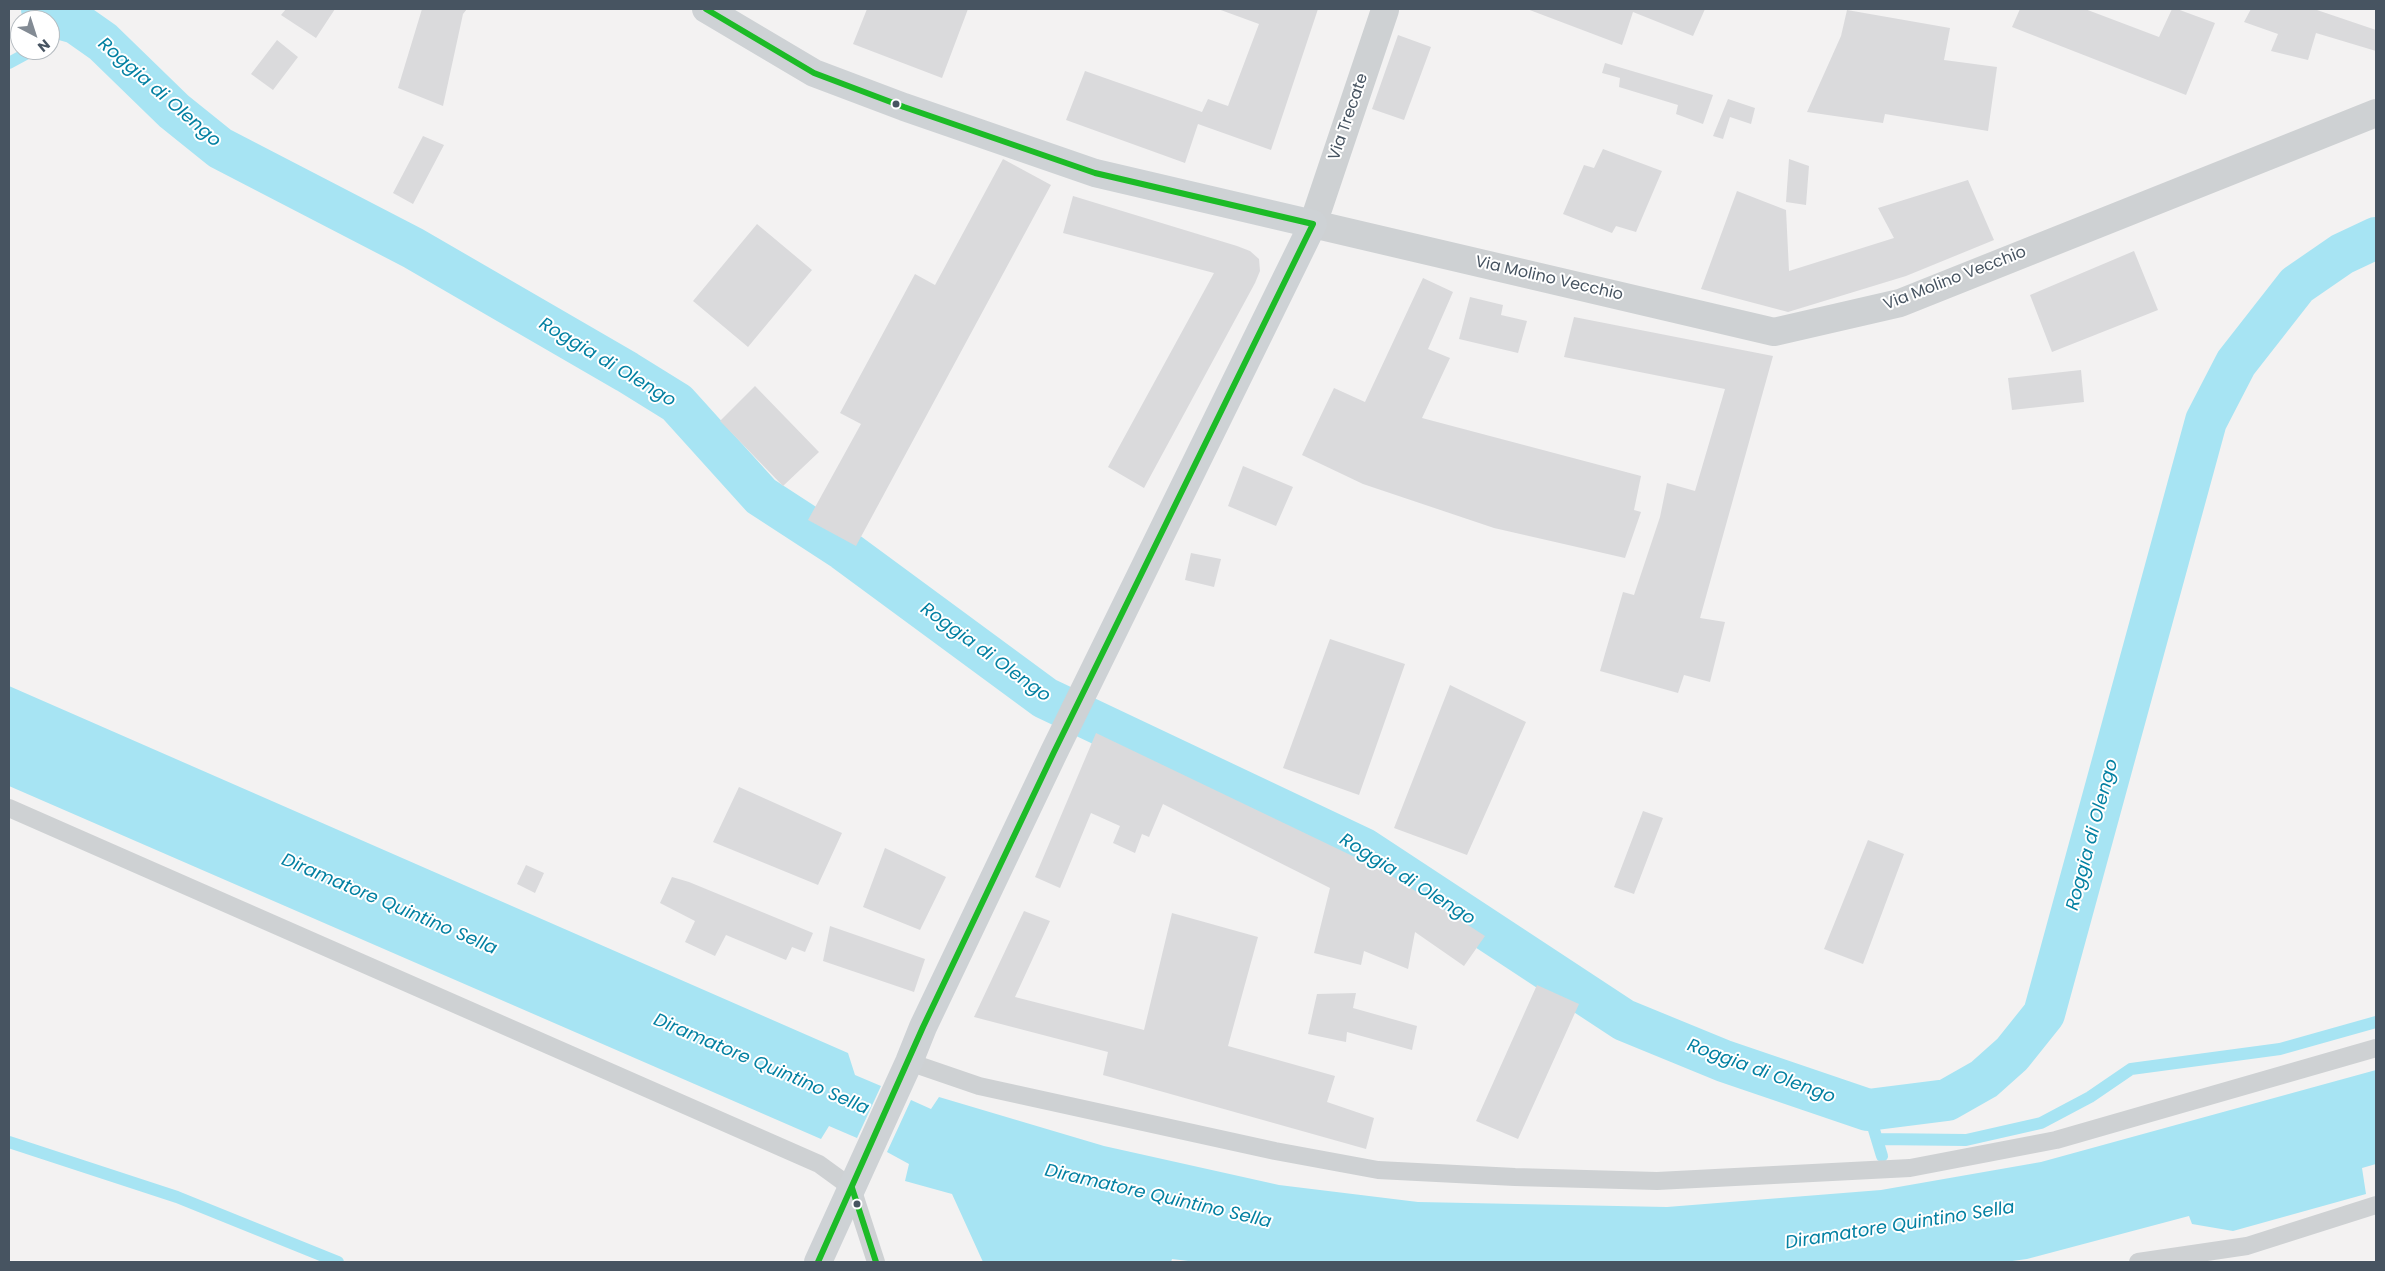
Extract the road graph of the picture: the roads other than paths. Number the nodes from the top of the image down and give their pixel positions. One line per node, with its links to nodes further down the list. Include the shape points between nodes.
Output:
1 (706, 9): 4 (main road, via 814,73 904,107 1095,173)
2 (1385, 10): 4 (street, Via Trecate)
3 (2376, 113): 4 (street, Via Molino Vecchio, via 1900,303 1774,332)
4 (1313, 224): 7 (main road, Via Trecate, via 1054,752 923,1027)
5 (9, 808): 8 (lane, via 819,1164)
6 (2376, 1048): 7 (lane, via 2056,1140 1910,1168 1657,1181 1378,1170 1275,1151 979,1086)
7 (910, 1062): 8 (main road, Via Trecate)
8 (852, 1188): 10 (main road, Via Trecate); 11 (lane)
9 (2376, 1205): 12 (lane, via 2247,1246)
10 (818, 1262)
11 (876, 1262)
12 (2138, 1262)

